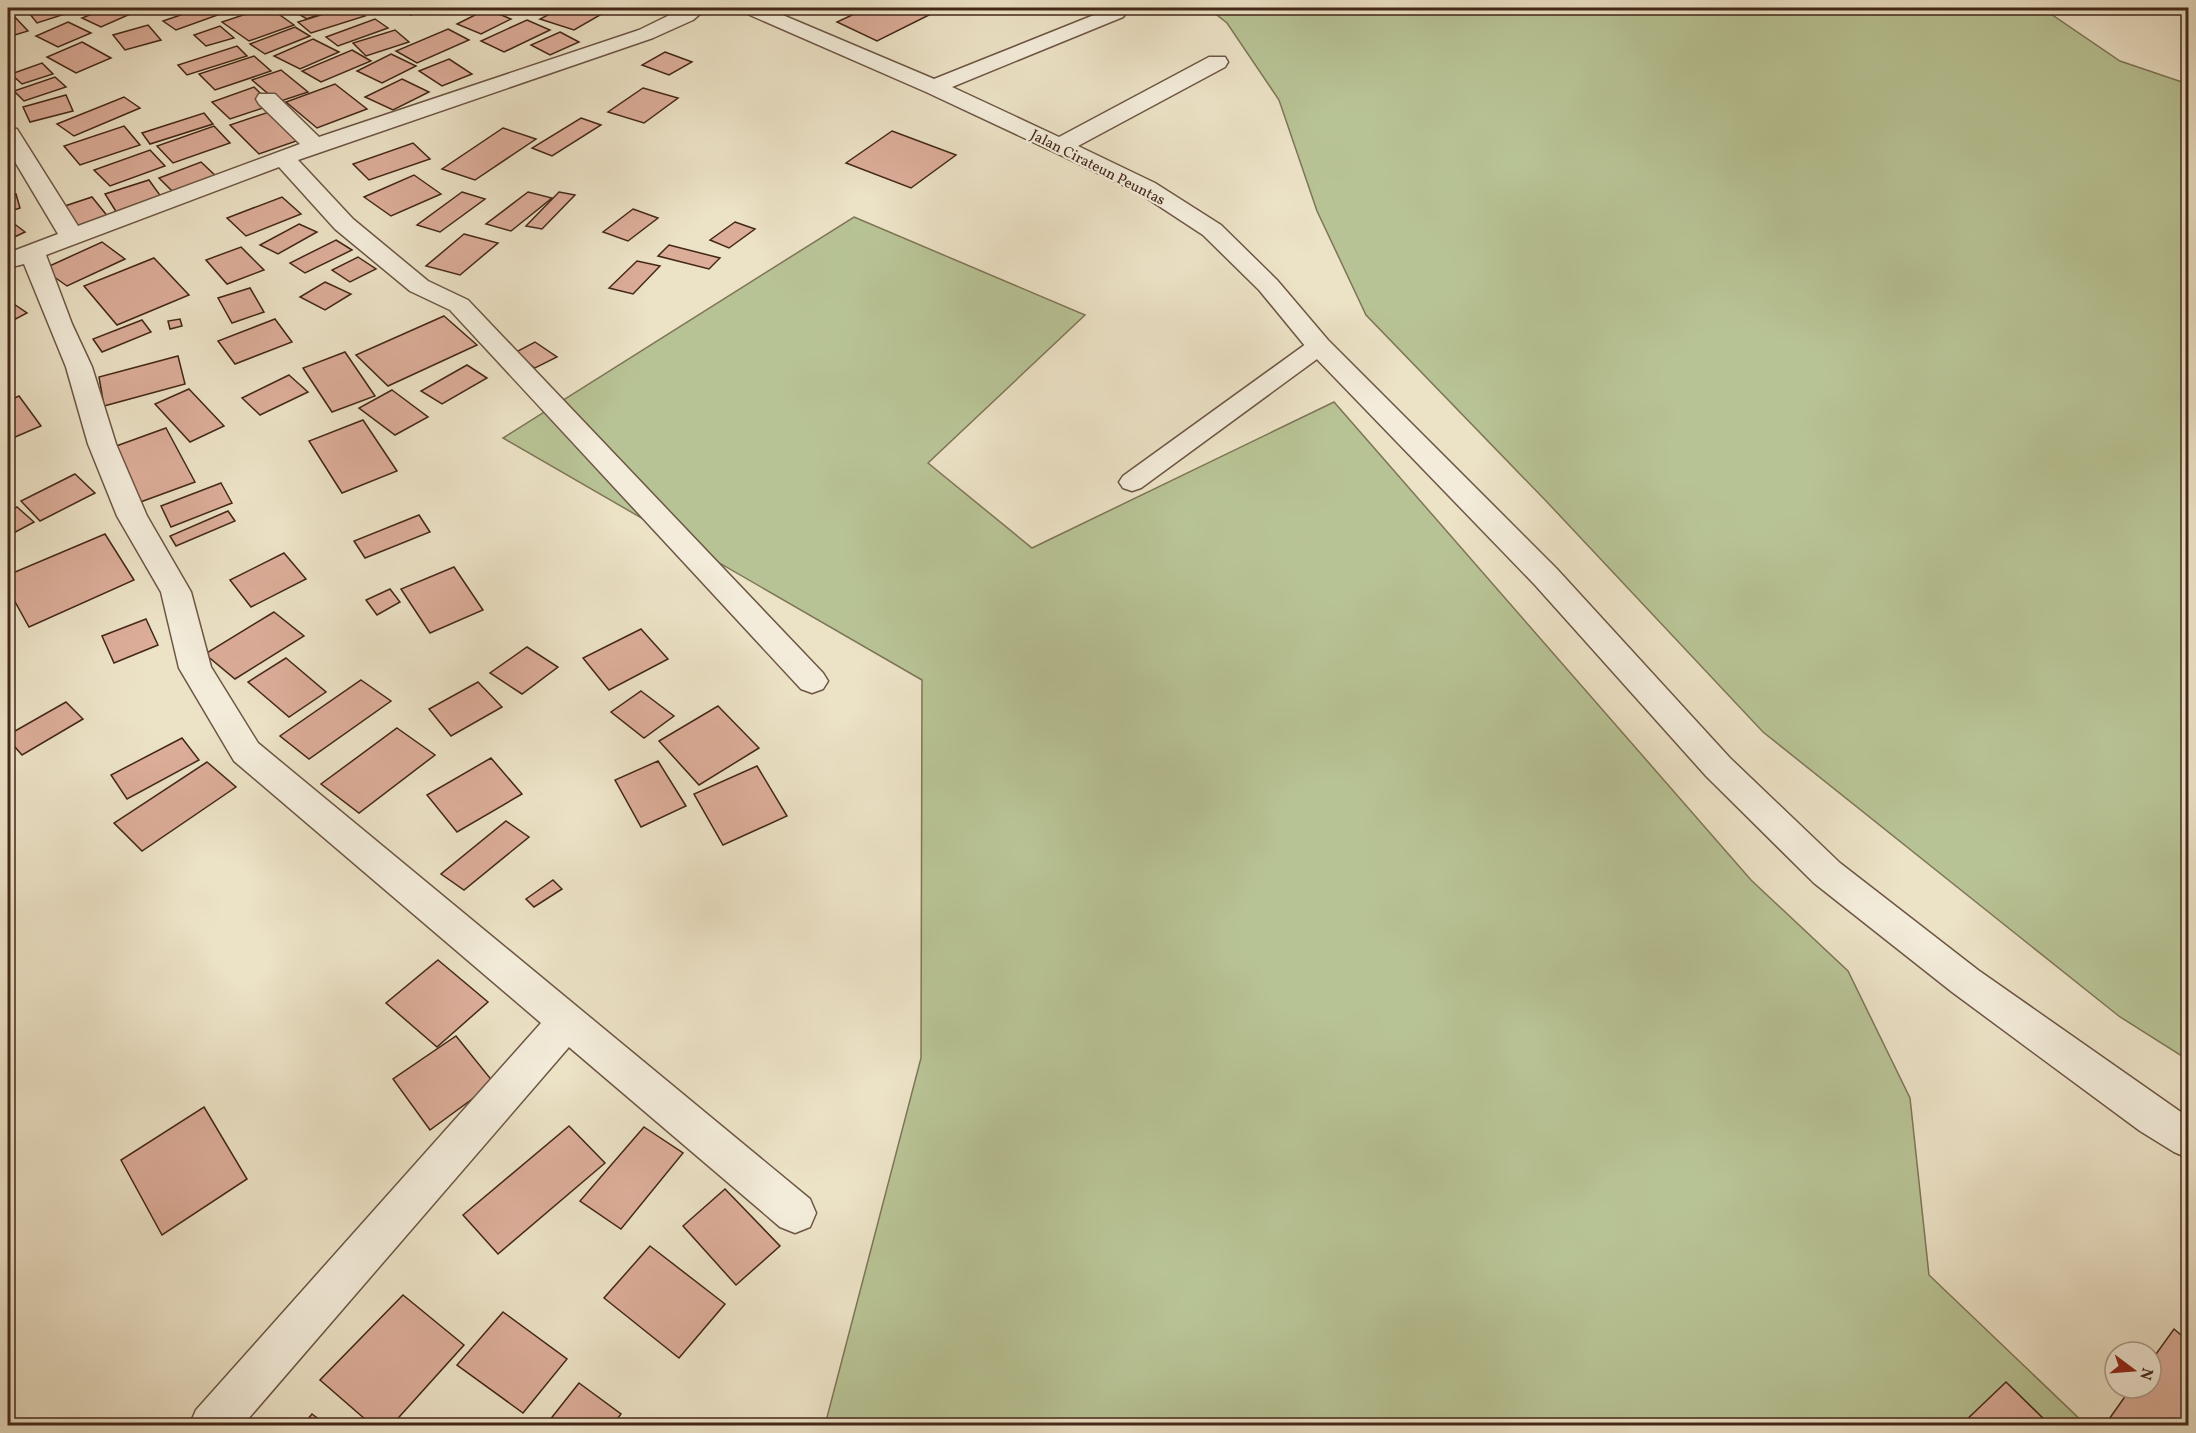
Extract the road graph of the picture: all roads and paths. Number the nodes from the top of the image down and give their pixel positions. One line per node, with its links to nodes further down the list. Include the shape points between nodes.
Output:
1 (697, 8): 8 (street, via 646,34)
2 (750, 8): 5 (street, Jalan Cirateun Peuntas)
3 (1116, 13): 5 (street)
4 (1217, 62): 9 (street)
5 (934, 87): 9 (street, Jalan Cirateun Peuntas)
6 (267, 99): 8 (street)
7 (9, 134): 11 (street)
8 (315, 146): 10 (street)
9 (1060, 146): 13 (street, Jalan Cirateun Peuntas, via 1147,188 1212,230 1268,285)
10 (284, 159): 11 (street); 15 (street, via 344,224 419,285 459,305)
11 (72, 237): 12 (street)
12 (20, 256): 16 (street, via 79,367 89,408 128,506 176,592 195,668 246,752)
13 (1319, 346): 14 (lane); 17 (street, Jalan Cirateun Peuntas, via 1546,577 1718,767 1827,873 1965,981)
14 (1132, 482)
15 (812, 681)
16 (568, 1020): 18 (street); 19 (street)
17 (2188, 1140)
18 (795, 1213)
19 (213, 1425)

